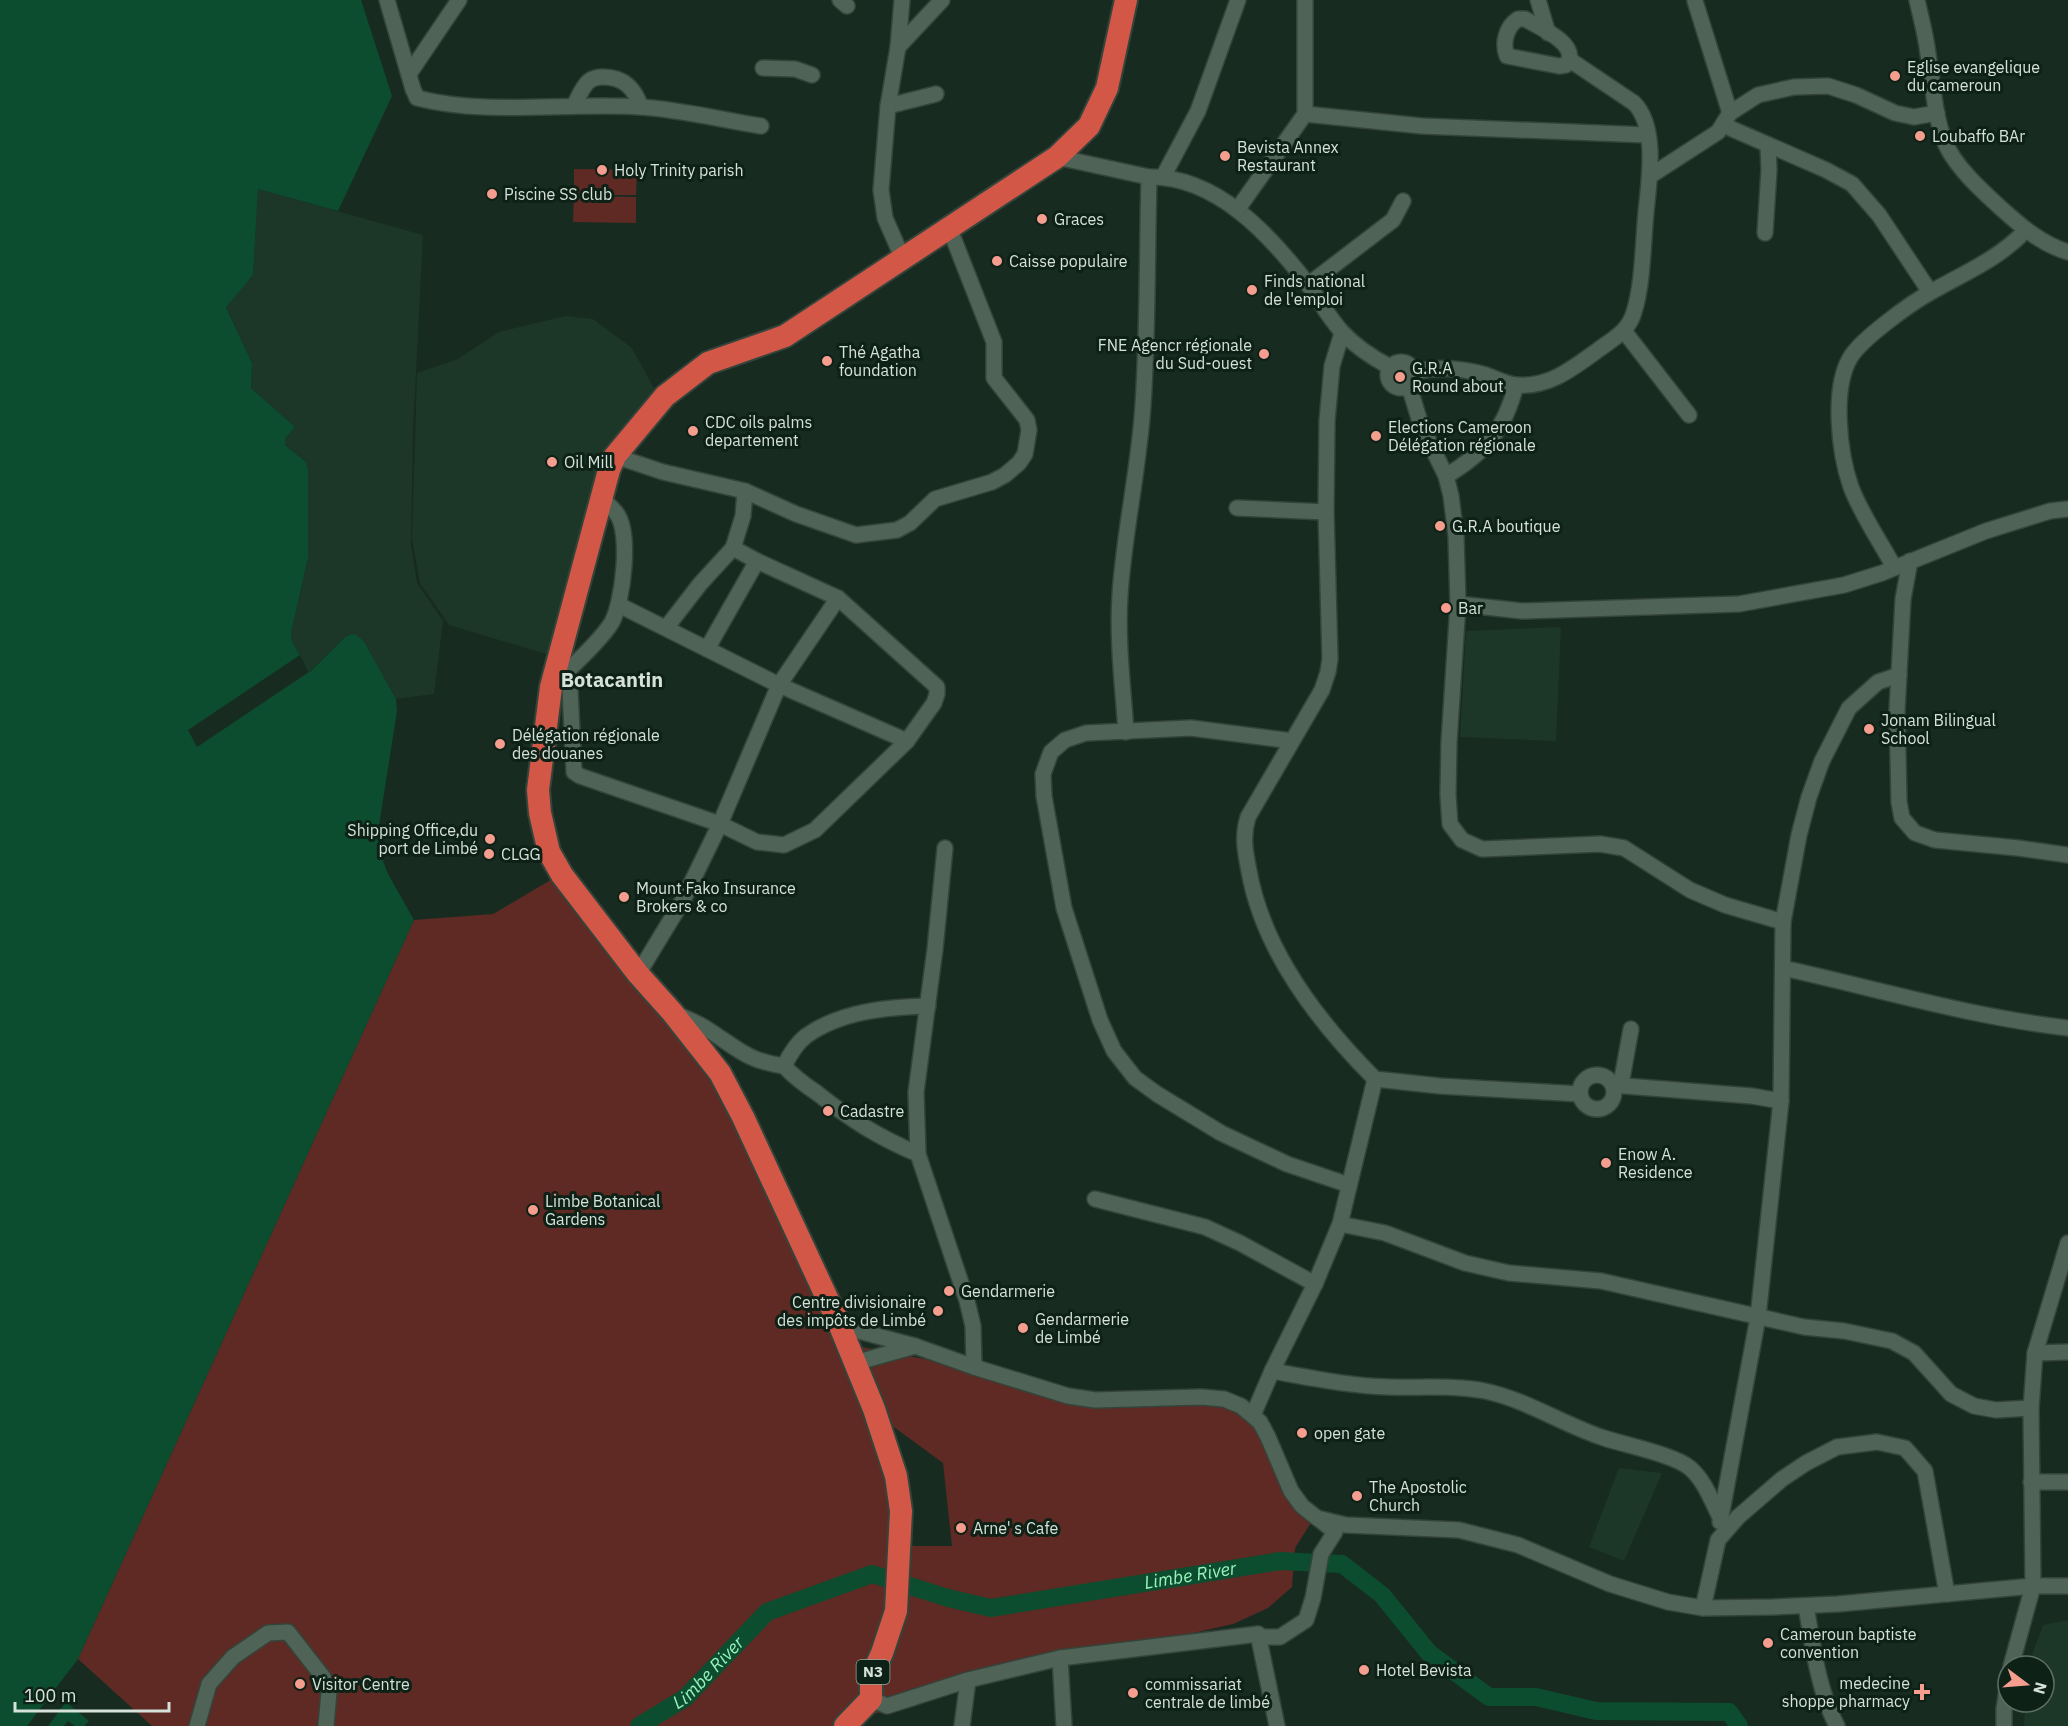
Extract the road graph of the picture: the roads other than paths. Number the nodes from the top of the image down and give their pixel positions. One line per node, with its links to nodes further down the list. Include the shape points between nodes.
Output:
1 (387, 0): 15 (street)
2 (459, 0): 15 (street)
3 (902, 0): 12 (street)
4 (942, 0): 12 (street)
5 (1126, 0): 27 (highway, via 1107,88 1089,126)
6 (1238, 0): 29 (street, via 1198,111)
7 (1305, 0): 22 (street)
8 (1538, 0): 11 (street)
9 (1917, 0): 21 (street)
10 (1695, 1): 23 (street)
11 (1548, 33): 13 (street, via 1565,44); 13 (street, via 1518,19 1507,35 1507,56 1559,66)
12 (898, 47): 19 (street)
13 (1570, 60): 25 (street, via 1641,110)
14 (763, 68): 16 (street, via 795,69)
15 (409, 74): 18 (street, via 417,98 439,103)
16 (812, 75)
17 (936, 94): 19 (street)
18 (574, 106): 20 (street); 20 (street, via 590,80 598,77 618,78 626,83)
19 (888, 106): 36 (street, via 882,190 885,218)
20 (641, 107): 24 (street)
21 (1937, 113): 23 (street, via 1914,117 1895,113 1828,86 1794,87 1758,95); 33 (street, via 1945,142 1959,164)
22 (1305, 114): 25 (street, via 1422,126); 31 (street)
23 (1727, 119): 26 (street); 28 (street, via 1718,132)
24 (761, 126)
25 (1647, 135): 28 (street)
26 (1768, 145): 34 (street); 38 (street, via 1852,184 1879,215)
27 (1057, 157): 29 (street); 32 (highway)
28 (1650, 176): 39 (street, via 1634,312)
29 (1156, 177): 31 (street, via 1207,191); 65 (street, via 1143,405 1120,596)
30 (1403, 201): 37 (street, via 1394,220)
31 (1237, 210): 37 (street, via 1271,239)
32 (948, 227): 36 (highway); 47 (street, via 994,342 994,378 1026,420 1028,442 1019,463 992,482 935,499 897,530 871,535 856,535)
33 (2025, 230): 35 (street); 38 (street, via 1973,270)
34 (1765, 233)
35 (2068, 252)
36 (903, 259): 45 (highway, via 785,336 708,363 665,396)
37 (1308, 285): 40 (street)
38 (1930, 292): 55 (street, via 1891,319 1851,357 1840,386 1842,443 1851,487)
39 (1624, 331): 43 (street, via 1559,376); 44 (street)
40 (1342, 333): 41 (street); 51 (street, via 1328,398)
41 (1390, 367): 42 (street, via 1398,361 1408,363); 42 (street, via 1388,378 1399,388)
42 (1412, 379): 43 (street, via 1430,368 1459,369); 46 (street, via 1420,425)
43 (1516, 385): 46 (street, via 1497,433 1472,459)
44 (1689, 415)
45 (615, 456): 47 (street); 48 (highway)
46 (1446, 476): 57 (street, via 1454,512)
47 (745, 491): 52 (street, via 743,516)
48 (601, 497): 58 (street, via 617,514 622,529 624,559); 64 (highway)
49 (1238, 508): 51 (street)
50 (2068, 509): 54 (street, via 1986,531)
51 (1326, 512): 67 (street, via 1330,659 1322,690)
52 (733, 548): 53 (street); 59 (street)
53 (757, 561): 56 (street); 60 (street)
54 (1910, 561): 55 (street); 62 (street, via 1903,599)
55 (1894, 567): 57 (street, via 1844,585 1739,604 1522,611)
56 (838, 598): 63 (street); 66 (street, via 937,687 934,703)
57 (1458, 604): 71 (street, via 1448,795 1450,825 1462,840 1482,849 1600,844 1623,848 1690,890)
58 (619, 605): 59 (street); 61 (street, via 611,622)
59 (666, 628): 60 (street)
60 (707, 649): 63 (street)
61 (570, 669): 64 (street); 68 (street, via 574,772)
62 (1899, 675): 70 (street, via 1899,802 1908,827 1935,840); 71 (street, via 1878,682 1850,708 1822,761 1799,835)
63 (779, 685): 66 (street); 68 (street)
64 (551, 687): 73 (highway, via 538,790 549,852)
65 (1126, 732): 67 (street, via 1191,728); 84 (street, via 1086,734 1065,740 1051,752 1043,774 1064,908 1114,1051 1135,1078 1221,1133 1287,1164)
66 (907, 741): 68 (street, via 815,830 784,845 757,842)
67 (1292, 741): 79 (street, via 1244,830 1251,884 1270,937 1286,965 1324,1022)
68 (720, 824): 73 (street, via 683,900)
69 (945, 848): 74 (street)
70 (2068, 855)
71 (1783, 922): 72 (street)
72 (1783, 968): 76 (street, via 1943,1006); 82 (street)
73 (638, 974): 75 (highway)
74 (928, 1006): 78 (street, via 879,1009 831,1024 805,1037); 83 (street, via 916,1092)
75 (672, 1012): 78 (street, via 706,1028 750,1058); 90 (highway, via 720,1073)
76 (2068, 1028)
77 (1631, 1029): 80 (street)
78 (784, 1066): 83 (street, via 848,1118)
79 (1375, 1079): 81 (street); 84 (street)
80 (1617, 1084): 81 (street, via 1600,1075 1590,1076 1582,1084); 81 (street, via 1612,1101 1604,1108 1588,1107); 82 (street)
81 (1580, 1094)
82 (1781, 1101): 89 (street)
83 (918, 1154): 95 (street, via 974,1326)
84 (1349, 1185): 86 (street)
85 (1095, 1199): 88 (street, via 1205,1227)
86 (1340, 1224): 88 (street); 89 (street, via 1385,1233 1465,1263 1509,1273 1601,1281)
87 (2068, 1243): 93 (street)
88 (1315, 1284): 96 (street)
89 (1758, 1317): 97 (street, via 1892,1341 1914,1353 1951,1395 1974,1406 1996,1410); 102 (street)
90 (840, 1326): 91 (street); 94 (highway)
91 (915, 1346): 94 (street); 95 (street)
92 (2068, 1352): 93 (street)
93 (2035, 1353): 97 (street)
94 (855, 1363): 113 (highway, N3, via 896,1476 901,1511 896,1611 871,1677)
95 (974, 1367): 98 (street, via 1068,1396 1095,1400 1224,1399)
96 (1272, 1371): 98 (street); 102 (street, via 1343,1384 1486,1391 1689,1467 1701,1480)
97 (2031, 1408): 99 (street)
98 (1253, 1415): 101 (street, via 1268,1437 1291,1491)
99 (2031, 1482): 100 (street); 104 (street)
100 (2068, 1482)
101 (1317, 1518): 108 (street, via 1346,1525 1459,1530 1518,1545 1640,1595); 109 (street, via 1335,1532 1321,1554 1306,1620 1280,1636)
102 (1721, 1519): 103 (street)
103 (1718, 1539): 106 (street, via 1782,1479 1837,1447 1877,1442 1905,1448 1925,1471); 108 (street)
104 (2033, 1586): 105 (street); 106 (street); 110 (street)
105 (2068, 1586)
106 (1947, 1594): 107 (street)
107 (1806, 1606): 108 (street); 120 (street, via 1829,1711)
108 (1703, 1608)
109 (1258, 1634): 111 (street); 119 (street)
110 (2014, 1654)
111 (1060, 1658): 112 (street); 118 (street)
112 (968, 1680): 113 (street, via 887,1706); 117 (street)
113 (870, 1699): 116 (highway, N3)
114 (197, 1726): 115 (street, via 209,1684 233,1657 268,1634 288,1632 318,1670 329,1692)
115 (326, 1726)
116 (845, 1726)
117 (963, 1726)
118 (1065, 1726)
119 (1277, 1726)
120 (1837, 1726)

